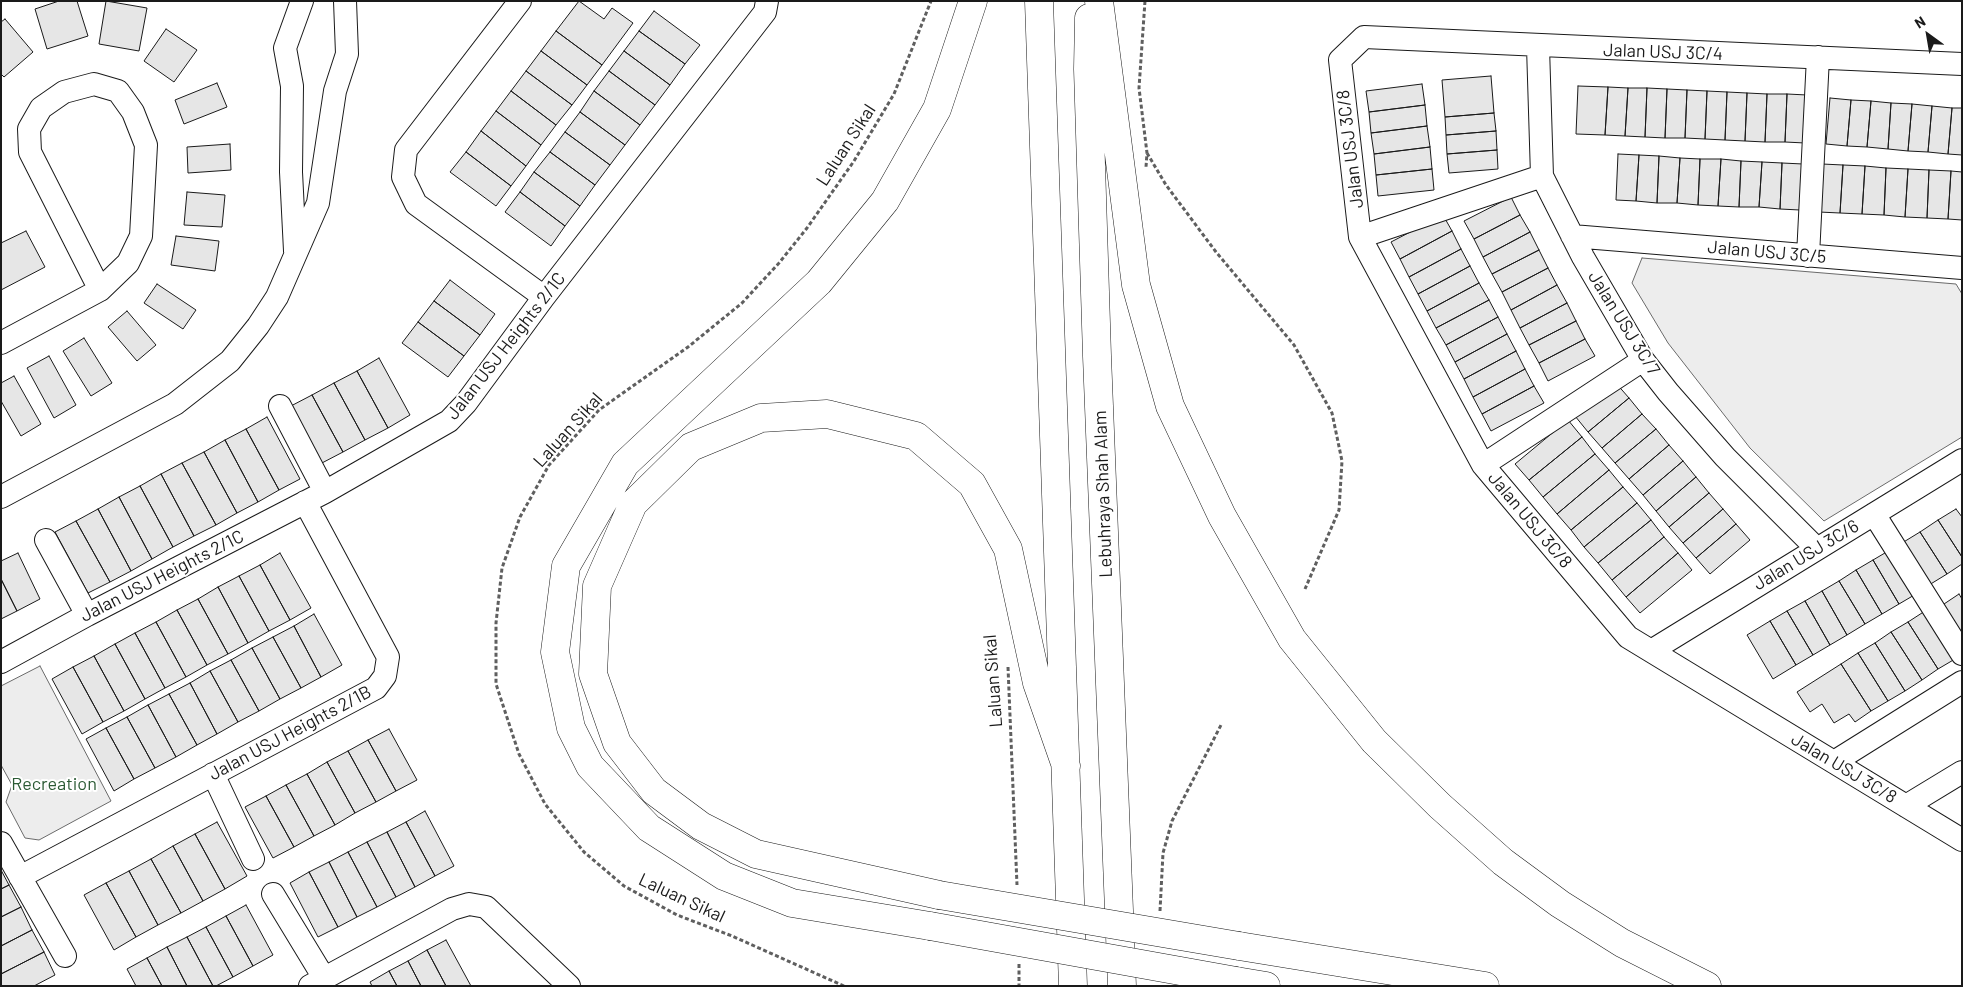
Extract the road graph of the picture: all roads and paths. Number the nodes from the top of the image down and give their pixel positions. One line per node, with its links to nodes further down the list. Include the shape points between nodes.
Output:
1 (302, 1): 19 (street, via 285,48 292,86 291,172)
2 (345, 1): 19 (street, via 347,54 335,92 318,203)
3 (520, 1): 22 (street, via 406,150 403,177 416,204)
4 (931, 1): 57 (path, Laluan Sikal, via 894,94 854,161 779,263 742,303 688,348 599,410 548,465 520,518 502,568 496,623 496,684 520,754 545,804 584,852 624,886 677,915)
5 (973, 1): 61 (highway, bridge, via 937,109 885,201 819,282 625,464 566,566 555,652 571,728 590,766 649,828 724,876 792,903)
6 (1039, 1): 42 (highway)
7 (1089, 1): 60 (highway, Lebuhraya Shah Alam, via 1088,68 1097,356)
8 (1100, 1): 63 (highway, via 1136,285 1170,406 1222,516 1292,639 1374,742 1503,862 1560,904 1622,943)
9 (766, 6): 22 (street, Jalan USJ Heights 2/1C)
10 (1364, 37): 11 (street, Jalan USJ 3C/4); 16 (street, Jalan USJ 3C/8, via 1340,60)
11 (1538, 47): 12 (street, Jalan USJ 3C/4); 15 (street, Jalan USJ 3C/7)
12 (1818, 58): 13 (street, Jalan USJ 3C/4); 18 (street)
13 (1962, 64)
14 (1147, 153): 33 (path, via 1166,185 1205,237 1294,345 1332,413 1342,461 1339,510)
15 (1542, 176): 16 (street); 17 (street, Jalan USJ 3C/7)
16 (1360, 236): 27 (street, Jalan USJ 3C/8)
17 (1572, 236): 18 (street, Jalan USJ 3C/5); 24 (street, Jalan USJ 3C/7)
18 (1808, 256): 20 (street, Jalan USJ 3C/5)
19 (296, 257): 28 (street, via 272,304 230,361 175,404)
20 (1962, 268)
21 (100, 290): 21 (street, via 128,263 141,236 146,145 133,112 118,91 94,84 64,92 41,108 29,129 30,152); 23 (street)
22 (544, 297): 29 (street, Jalan USJ Heights 2/1C, via 466,403 449,421)
23 (1, 343)
24 (1643, 360): 27 (street); 32 (street, Jalan USJ 3C/7, via 1725,457)
25 (280, 406): 29 (street, Jalan USJ Heights 2/1B)
26 (1962, 460): 30 (street, Jalan USJ 3C/6)
27 (1483, 465): 35 (street, Jalan USJ 3C/8, via 1628,637)
28 (1, 497)
29 (315, 497): 34 (street, Jalan USJ Heights 2/1C); 44 (street, Jalan USJ Heights 2/1B, via 388,657 385,676 376,688)
30 (1874, 514): 32 (street, Jalan USJ 3C/6); 36 (street)
31 (46, 540): 34 (street)
32 (1816, 548): 35 (street, Jalan USJ 3C/6)
33 (1305, 589)
34 (87, 615): 38 (street, Jalan USJ Heights 2/1C)
35 (1651, 651): 41 (street, Jalan USJ 3C/8)
36 (1962, 654)
37 (1007, 657): 50 (path, Laluan Sikal)
38 (1, 662)
39 (1962, 682): 41 (street)
40 (1221, 725): 52 (path, via 1172,821 1163,853)
41 (1834, 762): 45 (street, Jalan USJ 3C/8)
42 (1066, 766): 59 (highway); 62 (highway, bridge, via 1037,683 1008,549 972,484 916,436 827,414 761,418 691,447 632,504 597,586 593,674 617,742 654,791 701,826 756,854 939,896)
43 (1962, 772): 45 (street)
44 (214, 774): 48 (street); 49 (street, Jalan USJ Heights 2/1B)
45 (1906, 806): 46 (street, Jalan USJ 3C/8)
46 (1962, 840)
47 (1, 843): 49 (street)
48 (253, 859)
49 (20, 877): 53 (street)
50 (1018, 893)
51 (273, 894): 55 (street)
52 (1161, 914)
53 (66, 956)
54 (1019, 958): 58 (path)
55 (317, 982): 56 (street, via 452,909 469,904 486,907)
56 (570, 986)
57 (844, 986)
58 (1019, 986)
59 (1073, 986)
60 (1122, 986)
61 (1266, 986)
62 (1485, 986)
63 (1706, 986)

